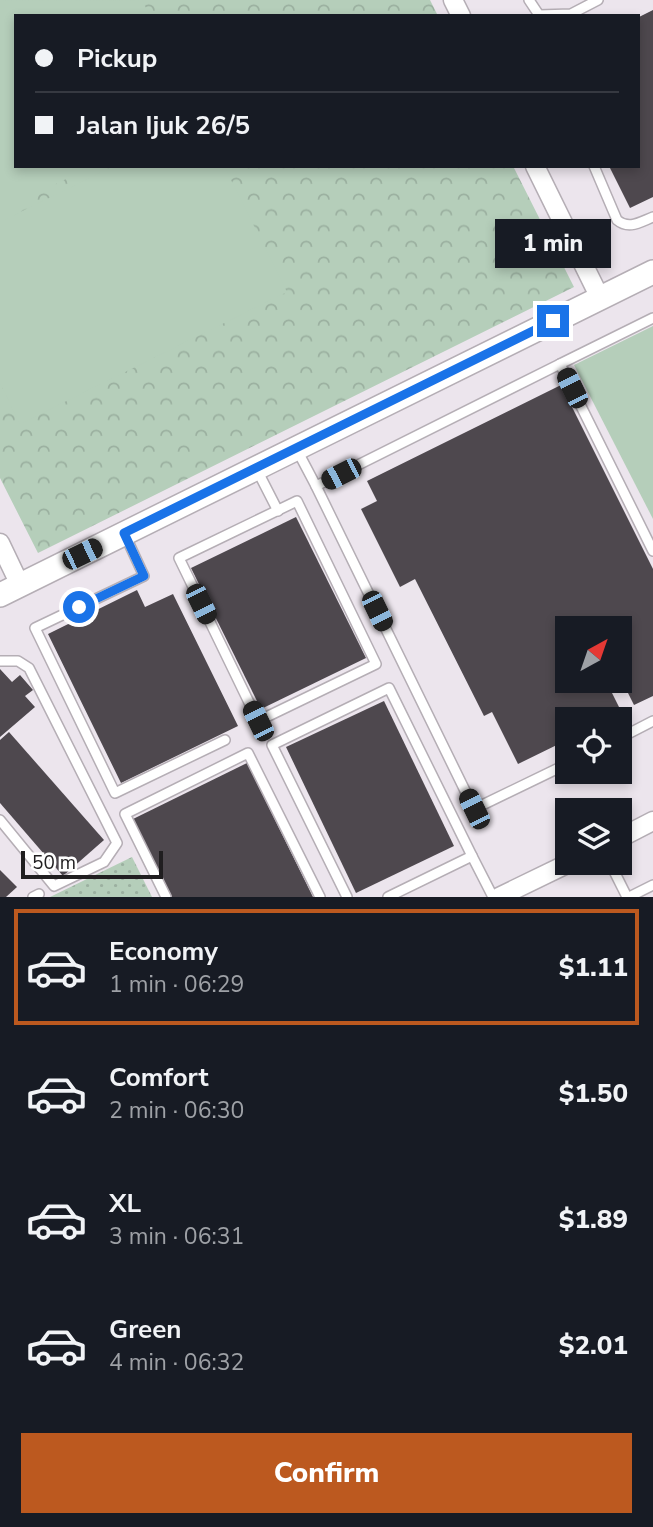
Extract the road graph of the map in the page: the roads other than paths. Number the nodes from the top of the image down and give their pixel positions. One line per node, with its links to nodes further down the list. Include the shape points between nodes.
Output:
1 (598, 0): 2 (lane)
2 (571, 14)
3 (536, 168): 7 (street)
4 (595, 168): 5 (lane, via 617,220 633,225)
5 (653, 217)
6 (653, 272): 7 (street)
7 (600, 298): 10 (street)
8 (653, 318): 9 (lane)
9 (560, 365): 12 (lane); 16 (lane)
10 (296, 448): 11 (street); 12 (lane)
11 (256, 468): 13 (lane); 14 (street)
12 (316, 486): 22 (lane, via 474,809)
13 (278, 510): 13 (lane, via 179,558 258,721 376,664 297,501)
14 (124, 533): 17 (street); 21 (lane, via 144,576 35,628 115,793)
15 (0, 544): 17 (street)
16 (653, 551)
17 (10, 590)
18 (0, 661): 23 (lane, via 18,661 29,668 117,844 104,862 54,886)
19 (653, 721): 20 (lane)
20 (632, 732)
21 (225, 740)
22 (555, 770)
23 (0, 820)
24 (653, 821): 25 (street)
25 (632, 832)
26 (472, 856): 32 (lane, via 389,688 272,745); 33 (lane); 34 (lane)
27 (555, 870): 35 (street)
28 (616, 875): 36 (lane)
29 (653, 885): 36 (lane)
30 (166, 897): 31 (lane, via 125,814 248,753)
31 (320, 897)
32 (347, 897)
33 (388, 897)
34 (493, 897)
35 (499, 897)
36 (628, 897)

